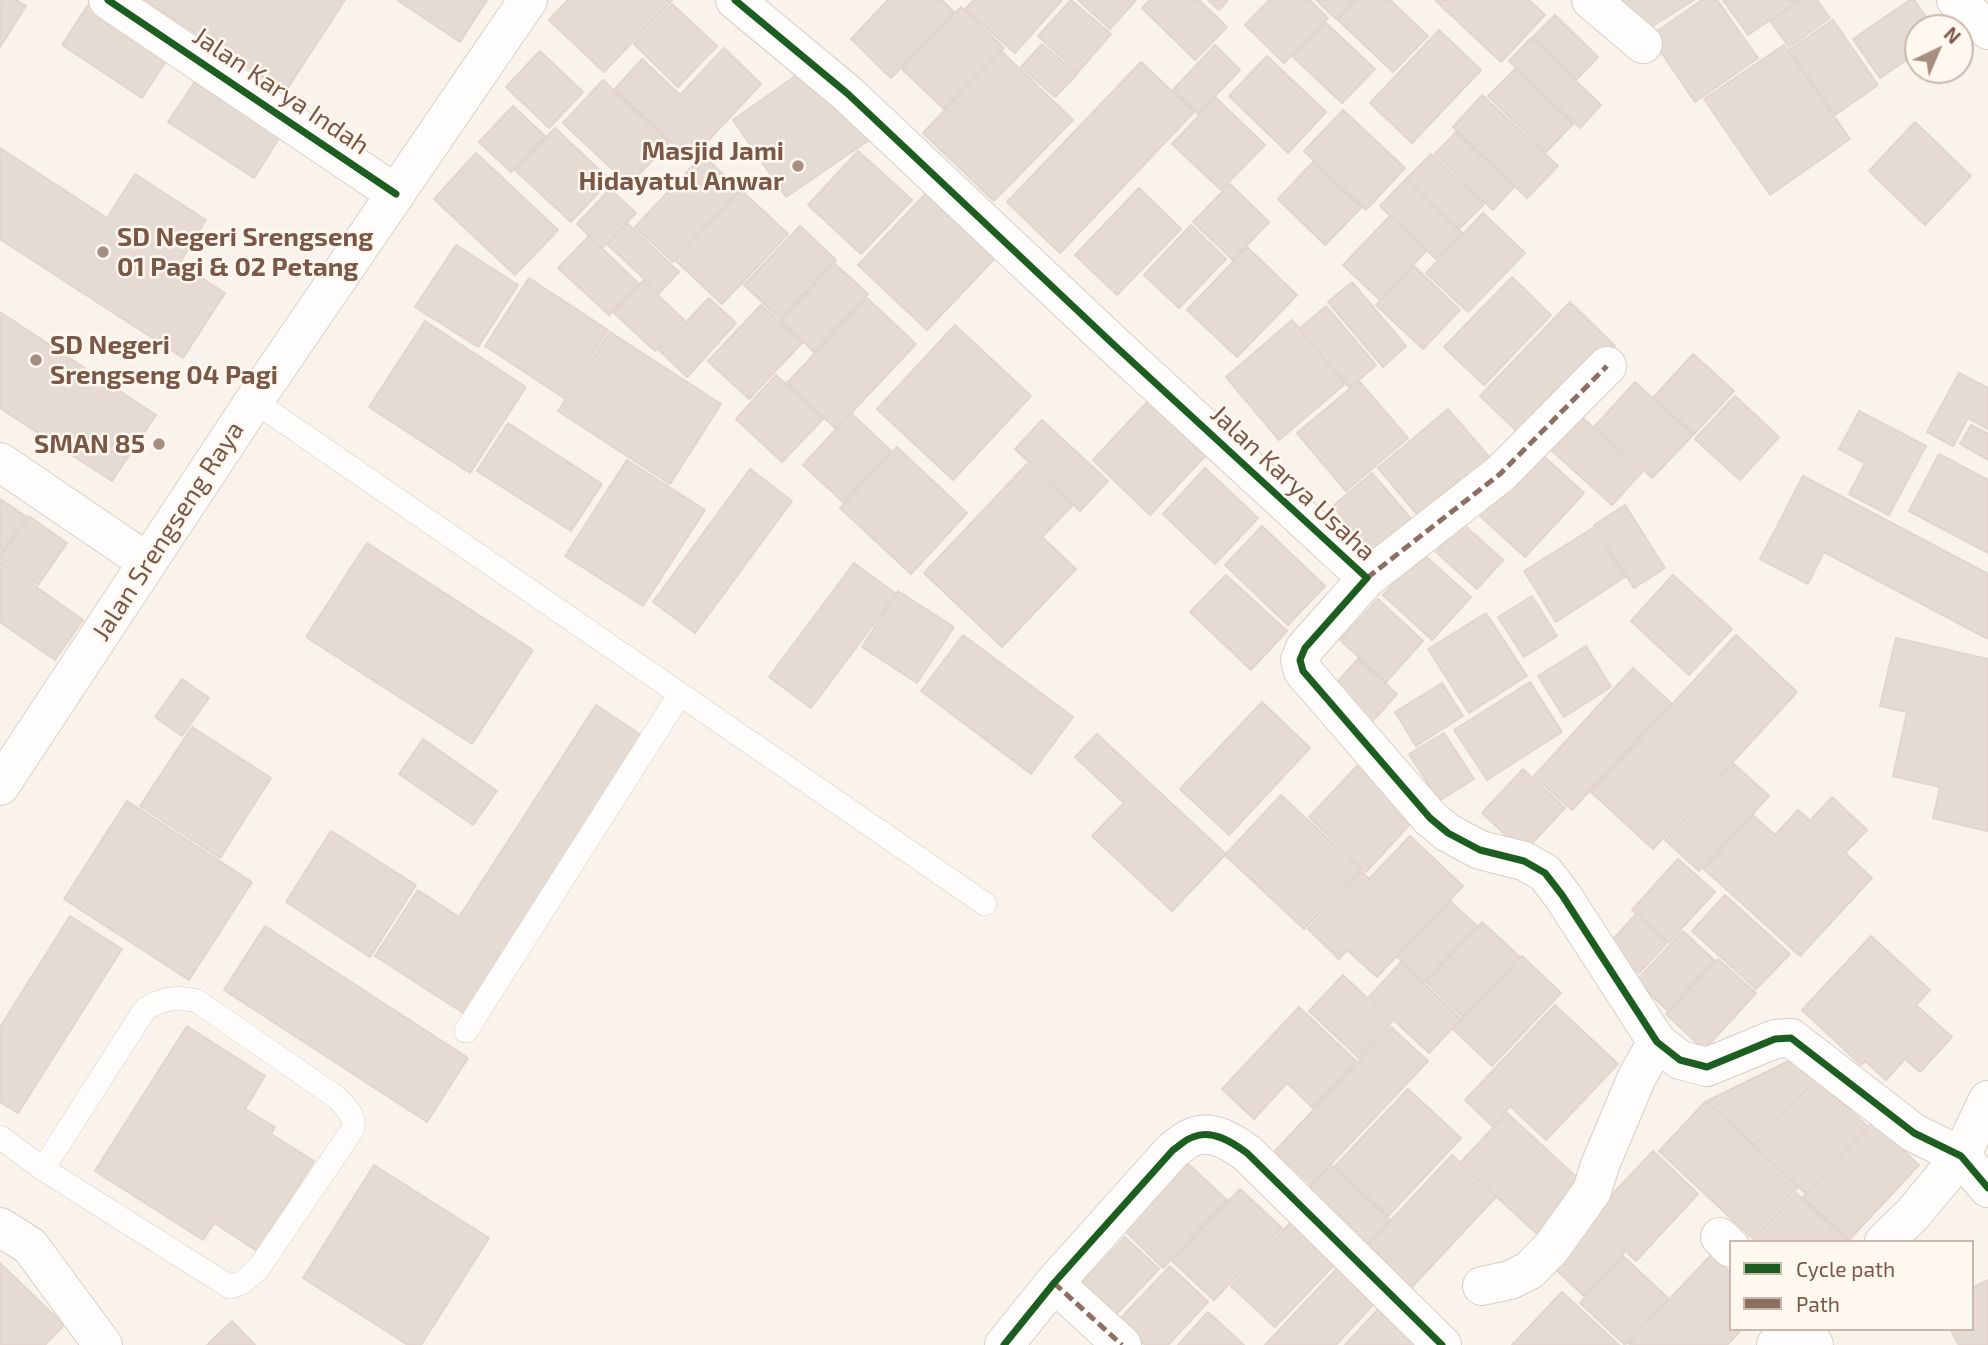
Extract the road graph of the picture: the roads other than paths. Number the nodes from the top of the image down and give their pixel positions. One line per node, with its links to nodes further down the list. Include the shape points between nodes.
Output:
1 (108, 0): 8 (street, Jalan Karya Indah)
2 (528, 0): 8 (street, Jalan Srengseng Raya)
3 (734, 0): 13 (street, Jalan Karya Usaha, via 848,94)
4 (1591, 0): 7 (street)
5 (1956, 0): 6 (street)
6 (1988, 30)
7 (1643, 44)
8 (396, 194): 10 (street, Jalan Srengseng Raya)
9 (1607, 366): 13 (street, via 1500,474)
10 (254, 401): 12 (street, Jalan Srengseng Raya); 14 (lane)
11 (0, 462): 12 (street)
12 (147, 562): 15 (street, Jalan Srengseng Raya)
13 (1367, 578): 18 (street, Jalan Karya Usaha, via 1305,648 1300,660 1303,671 1448,834 1545,873)
14 (680, 694): 16 (lane); 17 (lane)
15 (0, 786)
16 (985, 904)
17 (466, 1031)
18 (1657, 1042): 21 (street, Jalan Karya Usaha, via 1680,1060 1707,1067 1775,1039 1791,1038 1914,1133); 27 (street, via 1637,1077 1592,1191 1552,1247 1530,1270)
19 (1988, 1101): 21 (street)
20 (0, 1137): 22 (lane)
21 (1961, 1156): 23 (street, Jalan Karya Usaha); 25 (street)
22 (43, 1169): 22 (lane, via 230,1287 258,1269 353,1129 354,1120 336,1097 197,1001 177,996 145,1009)
23 (1988, 1188)
24 (0, 1227): 29 (street, via 30,1246)
25 (1886, 1240)
26 (1054, 1283): 30 (street); 31 (street); 32 (street, via 1174,1150 1194,1136 1212,1135 1230,1140 1247,1153)
27 (1482, 1286)
28 (1790, 1331): 33 (street)
29 (103, 1345)
30 (1004, 1345)
31 (1122, 1345)
32 (1442, 1345)
33 (1776, 1345)

